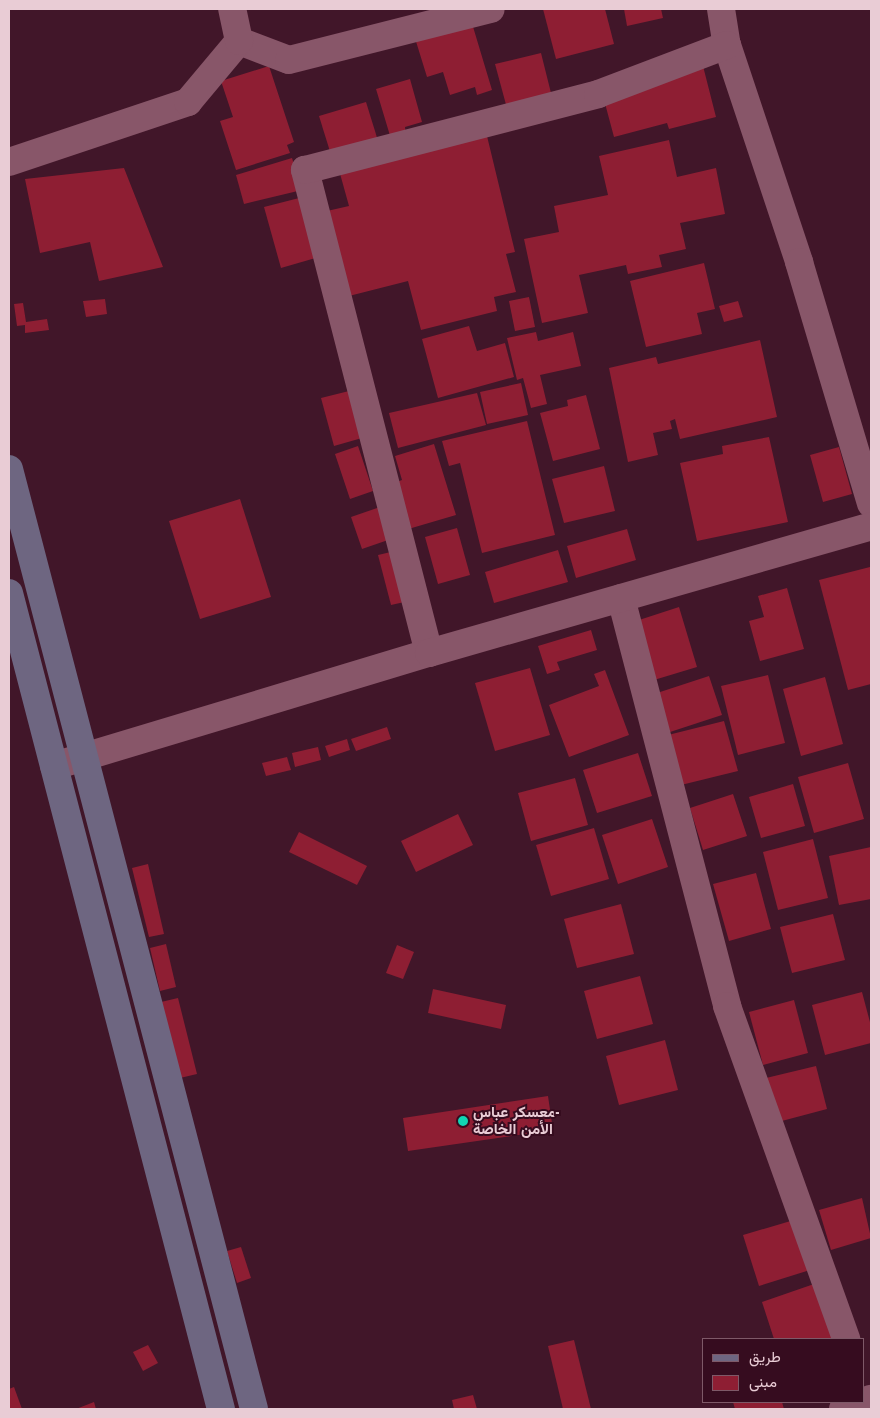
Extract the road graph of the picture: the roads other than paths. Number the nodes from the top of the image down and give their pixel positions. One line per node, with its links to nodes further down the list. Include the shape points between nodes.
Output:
1 (232, 9): 4 (street)
2 (491, 9): 4 (street, via 289,60)
3 (721, 9): 5 (street)
4 (239, 41): 6 (street, via 188,102)
5 (726, 45): 8 (street, via 799,262); 12 (street, via 598,94 305,170)
6 (9, 162)
7 (9, 469): 13 (main road)
8 (871, 504)
9 (871, 526): 11 (street)
10 (9, 593): 14 (main road)
11 (622, 598): 12 (street); 15 (street, via 727,1006)
12 (429, 653): 13 (street)
13 (84, 757): 14 (street); 17 (main road)
14 (54, 766): 16 (main road)
15 (846, 1338)
16 (221, 1409)
17 (254, 1409)

